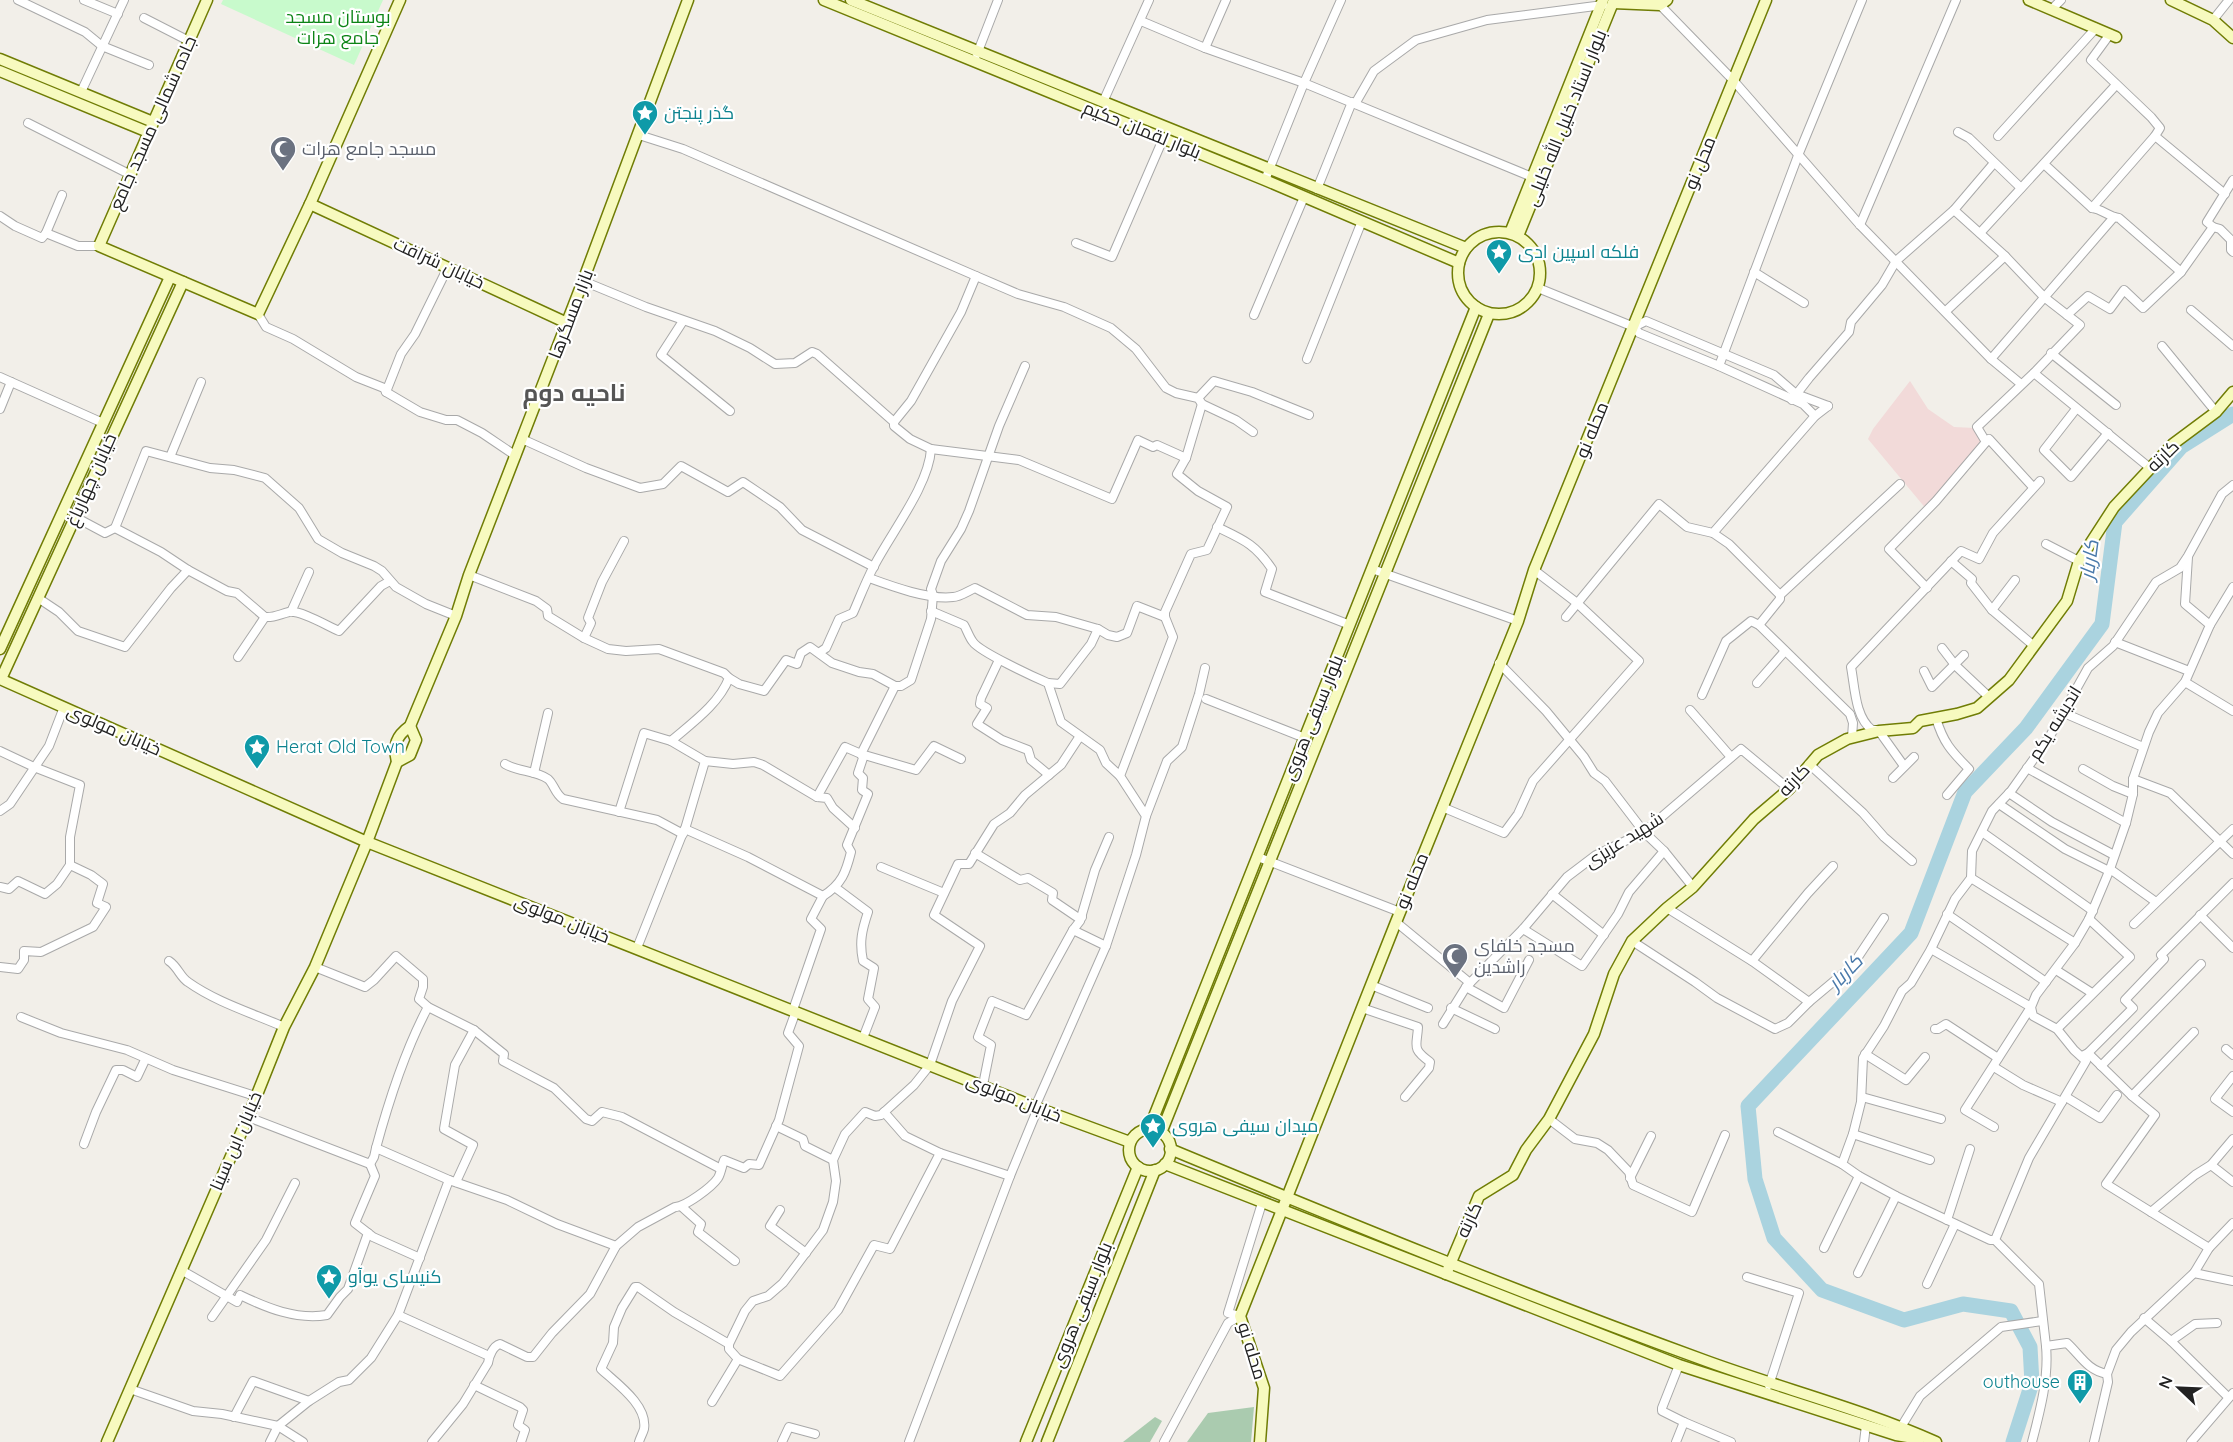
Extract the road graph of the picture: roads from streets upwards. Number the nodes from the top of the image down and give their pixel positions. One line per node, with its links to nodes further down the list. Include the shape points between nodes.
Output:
1 (20, 0): 31 (street, via 86,32)
2 (84, 0): 23 (street)
3 (124, 0): 23 (street)
4 (207, 0): 30 (street, جاده شمالی مسجد جامع)
5 (400, 0): 62 (street)
6 (688, 0): 46 (street, بازار مسگرها)
7 (824, 0): 33 (street, بلوار لقمان حکیم)
8 (851, 0): 33 (street, بلوار لقمان حکیم)
9 (998, 0): 33 (street)
10 (1149, 0): 26 (street)
11 (1226, 0): 32 (street)
12 (1341, 0): 38 (street)
13 (1766, 0): 37 (street, محل نو)
14 (1862, 0): 50 (street)
15 (1956, 0): 68 (street)
16 (2029, 0): 22 (street)
17 (2061, 0): 22 (street)
18 (2171, 0): 25 (street)
19 (2229, 0): 25 (street)
20 (1608, 2): 21 (street); 42 (street, via 1487,20 1416,40 1374,71); 55 (street, بلوار استاد خلیل الله خلیلی); 72 (street, بلوار استاد خلیل الله خلیلی)
21 (1664, 2): 37 (street)
22 (2052, 9): 27 (street)
23 (118, 14): 31 (street)
24 (144, 18): 30 (street)
25 (2213, 20): 29 (street)
26 (1141, 21): 32 (street); 41 (street)
27 (2096, 28): 28 (street); 47 (street)
28 (2113, 35): 39 (street, via 2091,60)
29 (2233, 38)
30 (189, 41): 44 (street, جاده شمالی مسجد جامع)
31 (102, 46): 35 (street); 40 (street)
32 (1205, 48): 38 (street)
33 (976, 57): 41 (street, بلوار لقمان حکیم); 49 (street, بلوار لقمان حکیم)
34 (0, 59): 40 (street)
35 (149, 64)
36 (0, 71): 44 (street)
37 (1733, 80): 50 (street); 99 (street, محل نو)
38 (1304, 83): 42 (street); 54 (street)
39 (2116, 85): 48 (street, via 2160,128); 52 (street)
40 (81, 92): 44 (street)
41 (1103, 102): 54 (street, بلوار لقمان حکیم)
42 (1354, 103): 55 (street); 58 (street)
43 (28, 123): 53 (street)
44 (150, 127): 53 (street, جاده شمالی مسجد جامع)
45 (1958, 132): 51 (street)
46 (639, 135): 84 (street, via 683,149); 85 (street, بازار مسگرها)
47 (1998, 136)
48 (2155, 136): 59 (street); 63 (street)
49 (1164, 139): 54 (street, بلوار لقمان حکیم); 73 (street, via 1112,257)
50 (1799, 153): 68 (street); 81 (street)
51 (1994, 163): 57 (street); 64 (street)
52 (2044, 164): 57 (street); 63 (street)
53 (129, 174): 74 (street, جاده شمالی مسجد جامع)
54 (1267, 175): 58 (street, بلوار لقمان حکیم); 61 (street, بلوار لقمان حکیم)
55 (1532, 177): 72 (street, بلوار استاد خلیل الله خلیلی)
56 (2233, 180): 59 (street)
57 (2021, 188): 71 (street)
58 (1317, 189): 75 (street, بلوار لقمان حکیم)
59 (2225, 194): 69 (street, via 2207,222)
60 (62, 195): 70 (street)
61 (1304, 197): 67 (street, بلوار لقمان حکیم); 95 (street)
62 (310, 204): 80 (street, خیابان شرافت); 93 (street)
63 (2092, 208): 66 (street)
64 (1954, 210): 71 (street); 78 (street)
65 (0, 216): 70 (street, via 39,238)
66 (2114, 217): 82 (street); 88 (street)
67 (1362, 221): 79 (street, بلوار لقمان حکیم); 104 (street)
68 (1860, 225): 78 (street)
69 (2212, 227): 76 (street, via 2231,240); 82 (street)
70 (46, 233): 74 (street, via 78,246)
71 (1980, 233): 77 (street)
72 (1514, 235): 75 (street, via 1486,234); 87 (street, via 1528,243 1540,264)
73 (1076, 243)
74 (99, 246): 83 (street)
75 (1463, 247): 79 (street)
76 (2233, 252)
77 (2005, 256): 88 (street); 92 (street)
78 (1896, 261): 92 (street); 115 (street, via 1851,322 1849,332)
79 (1460, 262): 90 (street, via 1461,288)
80 (448, 267): 98 (street, خیابان شرافت); 113 (street, via 401,354)
81 (1754, 272): 89 (street); 103 (street)
82 (2181, 272): 96 (street, via 2143,308 2124,290 2110,309 2088,296)
83 (170, 276): 86 (street); 125 (street, خیابان چهارباغ)
84 (976, 276): 116 (street, via 1111,328 1136,349 1166,388); 124 (street, via 961,312 911,401)
85 (583, 281): 97 (street); 98 (street, بازار مسگرها)
86 (183, 282): 93 (street); 140 (street, خیابان چهارباغ)
87 (1538, 288): 94 (street, via 1518,310 1504,315); 99 (street)
88 (2044, 297): 96 (street); 105 (street)
89 (1804, 303)
90 (1476, 307): 94 (street); 150 (street, بلوار سیفی هروی)
91 (2191, 310): 101 (street)
92 (1946, 311): 105 (street)
93 (258, 314): 113 (street, via 266,327)
94 (1489, 314): 154 (street, بلوار سیفی هروی)
95 (1254, 315)
96 (2067, 315): 102 (street, via 2080,325)
97 (683, 321): 120 (street, via 661,355); 124 (street, via 715,331 775,364 795,363 812,352 817,354)
98 (567, 322): 128 (street, بازار مسگرها)
99 (1634, 327): 103 (street, via 1646,321); 107 (street, via 1639,333); 152 (street, محله نو)
100 (2162, 346): 121 (street)
101 (2233, 346)
102 (2051, 353): 108 (street); 117 (street)
103 (1724, 354): 107 (street); 115 (street, via 1774,375)
104 (1307, 359)
105 (1991, 359): 112 (street)
106 (1024, 366): 133 (street)
107 (1719, 366): 115 (street)
108 (2034, 373): 112 (street); 119 (street)
109 (0, 377): 110 (street)
110 (11, 382): 118 (street); 125 (street)
111 (201, 382): 132 (street)
112 (2021, 384): 129 (street, via 1977,427)
113 (386, 392): 131 (street, via 420,412 457,420)
114 (2233, 392): 121 (street, کارته)
115 (1795, 397): 123 (street); 123 (street, via 1828,406)
116 (1200, 400): 122 (street, via 1214,381); 126 (street); 134 (street)
117 (2116, 405)
118 (0, 409)
119 (2076, 409): 127 (street); 127 (street, via 2044,450 2071,477)
120 (730, 411)
121 (2216, 412): 135 (street, کارته, via 2173,444)
122 (1309, 415)
123 (1815, 416): 143 (street)
124 (894, 422): 130 (street, via 910,439)
125 (103, 423): 181 (street, خیابان چهارباغ)
126 (1253, 432)
127 (2108, 433): 135 (street)
128 (522, 439): 131 (street, بازار مسگرها); 149 (street, via 640,488 663,484 681,466 728,492 742,482 780,507 802,530)
129 (1986, 442): 139 (street, via 1989,439); 160 (street, via 1889,549)
130 (931, 449): 133 (street); 149 (street, via 930,461 909,507)
131 (516, 456): 155 (street, بازار مسگرها)
132 (170, 457): 142 (street, via 146,451); 158 (street, via 265,478 299,508 318,539 374,566)
133 (988, 458): 134 (street, via 993,455 1019,460 1112,499 1138,440); 162 (street, via 961,529 941,561 931,589)
134 (1186, 458): 141 (street, via 1177,474 1227,507)
135 (2150, 468): 148 (street, کارته, via 2114,507)
136 (2040, 481): 139 (street)
137 (1900, 484): 161 (street)
138 (2233, 485): 146 (street, اندیشه یکم, via 2222,494)
139 (2033, 487): 147 (street, via 1993,533 1979,559 1961,550)
140 (75, 517): 142 (street, via 105,533); 163 (street, خیابان چهارباغ)
141 (1217, 526): 169 (street, via 1207,550 1191,554); 173 (street, via 1260,551 1272,569 1265,592)
142 (115, 528): 151 (street)
143 (1713, 533): 161 (street); 164 (street, via 1688,527 1659,504)
144 (624, 541): 177 (street, via 599,591)
145 (2046, 544): 148 (street)
146 (2188, 556): 175 (street, via 2185,604); 178 (street, اندیشه یکم, via 2180,567 2156,582)
147 (1951, 561): 160 (street); 165 (street, via 1972,579 1971,583)
148 (2079, 561): 179 (street, کارته, via 2067,601)
149 (874, 567): 156 (street)
150 (1372, 569): 154 (street); 173 (street, بلوار سیفی هروی)
151 (188, 570): 163 (street, via 125,647 78,631); 170 (street, via 237,593)
152 (1534, 570): 164 (street); 172 (street, محله نو)
153 (309, 572): 167 (street)
154 (1386, 573): 172 (street); 258 (street, بلوار سیفی هروی)
155 (469, 575): 168 (street, بازار مسگرها); 177 (street, via 536,602 547,609 548,616)
156 (869, 578): 162 (street); 183 (street, via 854,613 839,619 826,648)
157 (2015, 580): 165 (street)
158 (390, 581): 167 (street, via 339,631); 168 (street, via 426,604)
159 (2233, 587): 175 (street)
160 (1927, 588): 208 (street, via 1851,667 1857,705 1865,725 1872,730)
161 (1780, 595): 174 (street)
162 (933, 596): 166 (street); 176 (street, via 955,597 975,588 1027,615 1056,617)
163 (38, 598): 193 (street, خیابان چهارباغ)
164 (1577, 603): 171 (street); 213 (street, via 1639,661)
165 (1992, 610): 179 (street)
166 (931, 611): 186 (street, via 964,625 974,643); 197 (street, via 910,680)
167 (291, 612): 170 (street)
168 (456, 616): 207 (street, بازار مسگرها)
169 (1165, 616): 176 (street, via 1137,606 1127,633 1117,637); 231 (street, via 1173,637)
170 (265, 617): 185 (street)
171 (1566, 617)
172 (1518, 621): 187 (street, محله نو)
173 (1350, 625): 212 (street, بلوار سیفی هروی)
174 (1759, 625): 182 (street); 198 (street, via 1751,621 1726,641)
175 (2210, 625): 191 (street)
176 (1098, 629): 195 (street, via 1060,684)
177 (584, 638): 192 (street, via 608,649 659,649)
178 (2115, 642): 191 (street); 205 (street, اندیشه یکم, via 2088,668)
179 (2034, 646): 199 (street, کارته, via 2009,680)
180 (1942, 648): 188 (street)
181 (0, 649)
182 (1785, 651): 196 (street); 211 (street, via 1850,714)
183 (820, 652): 192 (street, via 810,647 801,653 797,664 786,660 764,691); 197 (street, via 832,663 873,674)
184 (1964, 655): 188 (street)
185 (238, 657)
186 (999, 660): 195 (street); 230 (street, via 981,698 980,704 987,708 977,724 1028,750 1031,760)
187 (1499, 663): 213 (street); 240 (street, محله نو)
188 (1955, 665): 190 (street, via 1932,687); 199 (street)
189 (1205, 669): 243 (street, via 1182,747 1167,761)
190 (1924, 671)
191 (2189, 671): 194 (street)
192 (729, 678): 214 (street, via 714,702)
193 (0, 679): 201 (street, خیابان مولوی)
194 (2185, 682): 203 (street); 215 (street, via 2158,713)
195 (1048, 683): 210 (street, via 1061,722)
196 (1757, 683)
197 (895, 686): 217 (street)
198 (1702, 695)
199 (1989, 697): 206 (street, کارته, via 1977,708)
200 (1206, 699): 212 (street)
201 (64, 707): 226 (street, via 49,746); 252 (street, خیابان مولوی)
202 (1690, 710): 218 (street)
203 (2233, 711)
204 (548, 713): 229 (street)
205 (2064, 713): 215 (street); 227 (street, اندیشه یکم)
206 (1936, 718): 208 (street, کارته); 237 (street, via 1942,738 1969,769)
207 (410, 726): 222 (street, بازار مسگرها, via 400,733 394,748); 222 (street, بازار مسگرها, via 416,740 410,755)
208 (1904, 729): 209 (street, کارته)
209 (1879, 731): 211 (street, کارته); 225 (street)
210 (1080, 736): 230 (street, via 1061,765); 231 (street, via 1100,750)
211 (1852, 737): 224 (street, کارته)
212 (1305, 738): 257 (street, بلوار سیفی هروی)
213 (1570, 740): 240 (street, via 1533,781 1504,833); 248 (street)
214 (671, 741): 221 (street); 242 (street, via 644,733)
215 (2143, 747): 233 (street)
216 (0, 751): 226 (street)
217 (861, 754): 220 (street, via 916,770 934,746); 238 (street, via 845,747); 245 (street, via 858,773 863,778 862,790 868,794)
218 (1731, 757): 234 (street, via 1741,749); 248 (street, شهید عزیزی)
219 (1914, 757): 225 (street)
220 (961, 759)
221 (705, 761): 238 (street, via 754,762); 247 (street)
222 (397, 762): 252 (street, بازار مسگرها)
223 (505, 764): 229 (street)
224 (1809, 764): 234 (street, کارته); 259 (street)
225 (1904, 766): 232 (street)
226 (34, 767): 241 (street, via 10,804); 260 (street, via 80,785 70,837)
227 (2027, 768): 235 (street, اندیشه یکم); 244 (street)
228 (2083, 769): 236 (street)
229 (534, 773): 242 (street, via 549,780 563,799)
230 (1048, 775): 254 (street, via 994,824)
231 (1120, 776): 243 (street)
232 (1893, 778)
233 (2133, 779): 236 (street); 251 (street, via 2170,793)
234 (1789, 789): 267 (street, کارته, via 1754,819)
235 (2009, 793): 239 (street, اندیشه یکم); 256 (street, via 2052,822)
236 (2133, 794): 244 (street)
237 (1947, 795)
238 (817, 797): 245 (street, via 827,798)
239 (1999, 804): 249 (street, اندیشه یکم); 263 (street, via 2065,849)
240 (1442, 807): 278 (street, محله نو)
241 (0, 811)
242 (620, 812): 247 (street, via 657,820)
243 (1146, 816): 286 (street)
244 (2126, 823): 256 (street)
245 (855, 828): 268 (street, via 848,845 851,852 846,871)
246 (2233, 829): 251 (street)
247 (684, 832): 271 (street, via 766,866); 287 (street)
248 (1644, 832): 253 (street); 270 (street, شهید عزیزی, via 1596,855)
249 (1982, 832): 264 (street, اندیشه یکم, via 1972,850); 275 (street)
250 (1109, 837): 277 (street)
251 (2222, 840): 255 (street); 272 (street)
252 (367, 842): 287 (street, خیابان مولوی); 295 (street, خیابان ابن سینا)
253 (1664, 851): 267 (street); 283 (street, via 1629,892)
254 (975, 853): 269 (street, via 969,864 958,864); 277 (street, via 1020,880 1028,878 1053,893 1052,900)
255 (2233, 854)
256 (2114, 855): 263 (street)
257 (1258, 857): 258 (street); 343 (street, بلوار سیفی هروی)
258 (1270, 861): 278 (street); 345 (street, بلوار سیفی هروی)
259 (1912, 861)
260 (70, 865): 266 (street, via 45,894 18,881 9,889); 294 (street, via 103,884 97,903 106,907 100,920 41,952 24,951 18,969)
261 (1833, 866): 292 (street)
262 (881, 867): 269 (street)
263 (2110, 870): 272 (street); 275 (street)
264 (1971, 878): 274 (street, اندیشه یکم); 285 (street)
265 (2233, 883): 276 (street)
266 (0, 887)
267 (1693, 887): 273 (street, کارته)
268 (836, 888): 271 (street); 316 (street, via 868,912 860,947 863,961 874,968 868,999 875,1007)
269 (944, 893): 324 (street, via 934,915 980,946 952,1001)
270 (1552, 894): 281 (street, شهید عزیزی); 283 (street)
271 (823, 896): 307 (street, via 811,919 821,929)
272 (2156, 902): 280 (street)
273 (1667, 908): 284 (street, کارته); 292 (street)
274 (1947, 914): 289 (street, اندیشه یکم); 297 (street)
275 (2091, 915): 285 (street); 300 (street, via 2130,957)
276 (2200, 915): 288 (street); 319 (street, via 2125,1000 2133,1008)
277 (1082, 917): 282 (street)
278 (1398, 917): 298 (street, محله نو); 299 (street)
279 (1884, 918): 301 (street, via 1852,966)
280 (2133, 924)
281 (1523, 929): 283 (street, via 1582,966); 299 (street, شهید عزیزی)
282 (1073, 930): 286 (street); 328 (street, via 1026,1015 992,1001 978,1037 991,1046)
283 (1604, 935)
284 (1632, 941): 301 (street, via 1717,998 1775,1029 1788,1023); 339 (street, کارته, via 1614,974 1594,1034)
285 (2075, 944): 296 (street)
286 (1106, 946): 335 (street)
287 (637, 948): 307 (street, خیابان مولوی)
288 (2233, 948)
289 (1931, 949): 303 (street); 318 (street, اندیشه یکم)
290 (1529, 960): 299 (street, via 1504,1008)
291 (169, 961): 310 (street, via 186,981)
292 (1752, 961): 301 (street)
293 (2202, 964): 325 (street)
294 (0, 967)
295 (315, 967): 302 (street, via 365,987 396,956 423,979 419,999); 310 (street, خیابان ابن سینا)
296 (2056, 970): 297 (street); 300 (street)
297 (2046, 982): 303 (street)
298 (1371, 985): 304 (street, محله نو); 305 (street)
299 (1468, 985): 306 (street, شهید عزیزی)
300 (2091, 993): 313 (street)
301 (1809, 1002)
302 (428, 1007): 314 (street); 352 (street, via 411,1042)
303 (2031, 1007): 313 (street, via 2033,1016); 322 (street)
304 (1362, 1008): 333 (street, via 1418,1027 1417,1049 1430,1062 1429,1068); 371 (street, محله نو)
305 (1428, 1008)
306 (1452, 1008): 309 (street, شهید عزیزی); 311 (street)
307 (795, 1011): 316 (street, خیابان مولوی); 341 (street, via 788,1033 799,1046)
308 (21, 1017): 323 (street, via 61,1033 127,1050)
309 (1443, 1024)
310 (284, 1027): 330 (street, خیابان ابن سینا)
311 (1495, 1029)
312 (1935, 1029): 322 (street, via 1946,1024)
313 (2057, 1029): 319 (street)
314 (474, 1030): 363 (street, via 504,1054 503,1061 554,1088 586,1119 592,1121 602,1112 622,1117); 367 (street, via 455,1065 444,1130 473,1145)
315 (2194, 1032): 332 (street)
316 (863, 1038): 324 (street, خیابان مولوی)
317 (2226, 1049): 320 (street)
318 (1865, 1054): 321 (street, via 1906,1080); 331 (street)
319 (2085, 1055): 325 (street); 334 (street, via 2086,1061)
320 (2233, 1055)
321 (1925, 1057)
322 (1998, 1058): 326 (street)
323 (145, 1060): 330 (street); 351 (street, via 137,1077 116,1070)
324 (930, 1065): 328 (street, خیابان مولوی); 336 (street)
325 (2101, 1066): 332 (street)
326 (1994, 1067): 334 (street, via 2023,1085); 342 (street, via 1965,1110)
327 (2233, 1076): 337 (street, via 2216,1099)
328 (983, 1085): 335 (street, خیابان مولوی)
329 (2117, 1095): 334 (street, via 2100,1118)
330 (255, 1096): 338 (street, خیابان ابن سینا)
331 (1862, 1096): 340 (street); 347 (street)
332 (2132, 1096): 376 (street, via 2155,1115 2106,1184)
333 (1405, 1097)
334 (2064, 1100): 381 (street, via 2029,1158)
335 (1037, 1107): 350 (street, خیابان مولوی); 364 (street)
336 (884, 1112): 355 (street, via 905,1137); 356 (street, via 875,1116 863,1113 845,1134)
337 (2233, 1112)
338 (248, 1117): 358 (street); 389 (street, خیابان ابن سینا)
339 (1549, 1119): 366 (street, via 1575,1139 1597,1143 1608,1150 1629,1172); 388 (street, کارته, via 1526,1149 1513,1175 1479,1196)
340 (1941, 1119)
341 (776, 1126): 356 (street); 363 (street, via 759,1165 744,1168 724,1160)
342 (1994, 1127)
343 (1149, 1129): 345 (street); 350 (street, via 1136,1134)
344 (1778, 1132): 359 (street)
345 (1161, 1133): 353 (street)
346 (1725, 1134): 366 (street, via 1692,1212 1633,1185)
347 (1853, 1134): 357 (street); 359 (street)
348 (1652, 1136): 366 (street)
349 (2233, 1139): 360 (street)
350 (1130, 1142): 361 (street, via 1129,1153)
351 (84, 1144)
352 (376, 1148): 358 (street); 367 (street)
353 (1170, 1149): 362 (street); 371 (street)
354 (1970, 1149): 377 (street)
355 (940, 1154): 364 (street); 407 (street, via 890,1249 874,1245 838,1310 780,1376)
356 (833, 1160): 385 (street, via 833,1202 823,1230)
357 (1930, 1160)
358 (370, 1164): 380 (street, via 375,1176 355,1223)
359 (1842, 1164): 365 (street)
360 (2211, 1165): 368 (street); 376 (street)
361 (1138, 1167): 362 (street, via 1149,1171); 417 (street, بلوار سیفی هروی)
362 (1160, 1167): 372 (street); 419 (street, بلوار سیفی هروی)
363 (721, 1169): 373 (street, via 718,1178)
364 (1010, 1176): 431 (street)
365 (1859, 1176): 370 (street); 383 (street)
366 (1630, 1179)
367 (452, 1181): 382 (street); 386 (street)
368 (2233, 1182)
369 (295, 1183): 396 (street, via 266,1240)
370 (1896, 1196): 377 (street); 390 (street)
371 (1286, 1197): 375 (street, محله نو); 388 (street)
372 (1262, 1203): 375 (street); 398 (street, via 1228,1313)
373 (682, 1207): 382 (street, via 656,1216); 387 (street, via 701,1224 698,1232)
374 (780, 1210): 385 (street, via 770,1226)
375 (1281, 1210): 392 (street); 398 (street, محله نو)
376 (2151, 1212): 384 (street)
377 (1947, 1220): 379 (street)
378 (2233, 1223): 384 (street)
379 (1955, 1224): 381 (street); 395 (street)
380 (368, 1233): 386 (street); 396 (street, via 348,1289 327,1315 302,1317 240,1295 237,1302)
381 (1995, 1240): 401 (street, via 2039,1284)
382 (616, 1246): 406 (street, via 590,1294 533,1357 500,1344)
383 (1824, 1248)
384 (2209, 1248): 391 (street)
385 (806, 1253): 404 (street, via 783,1283 768,1296 753,1301)
386 (420, 1258): 397 (street)
387 (735, 1262)
388 (1450, 1262): 392 (street, کارته); 411 (street)
389 (181, 1270): 396 (street); 412 (street, خیابان ابن سینا)
390 (1858, 1273)
391 (2194, 1273): 394 (street); 400 (street)
392 (1446, 1274): 408 (street)
393 (1747, 1277): 411 (street, via 1799,1293)
394 (2233, 1281)
395 (1927, 1284)
396 (226, 1296): 399 (street)
397 (398, 1315): 406 (street); 414 (street, via 367,1363 349,1380)
398 (1240, 1316): 434 (street, via 1228,1323); 435 (street, محله نو, via 1264,1388)
399 (213, 1317)
400 (2144, 1318): 403 (street); 409 (street, via 2116,1350)
401 (2039, 1321): 405 (street); 422 (street, via 2001,1327 1920,1396)
402 (2217, 1323): 403 (street, via 2195,1324)
403 (2171, 1341): 413 (street)
404 (729, 1344): 407 (street); 429 (street, via 635,1287 614,1327 613,1343 601,1369 638,1406 644,1428)
405 (2046, 1347): 409 (street, via 2067,1343 2087,1366); 440 (street, via 2040,1414)
406 (489, 1356): 410 (street)
407 (738, 1359): 415 (street)
408 (1679, 1365): 411 (street); 418 (street, via 1662,1411)
409 (2107, 1374): 441 (street)
410 (474, 1385): 427 (street); 428 (street, via 523,1410 518,1425 525,1430)
411 (1768, 1388): 420 (street); 422 (street)
412 (130, 1389): 416 (street, via 193,1411); 424 (street, خیابان ابن سینا)
413 (2231, 1395): 442 (street)
414 (309, 1401): 416 (street, via 253,1381); 421 (street)
415 (712, 1402)
416 (234, 1417): 421 (street)
417 (1036, 1418): 419 (street); 432 (street, بلوار سیفی هروی)
418 (1684, 1422): 436 (street); 437 (street)
419 (1054, 1425): 433 (street, بلوار سیفی هروی)
420 (1866, 1425): 422 (street); 438 (street)
421 (278, 1426): 425 (street); 426 (street)
422 (1898, 1430): 439 (street)
423 (815, 1434): 430 (street, via 789,1427)
424 (107, 1442)
425 (270, 1442)
426 (303, 1442)
427 (432, 1442)
428 (520, 1442)
429 (639, 1442)
430 (782, 1442)
431 (909, 1442)
432 (1026, 1442)
433 (1047, 1442)
434 (1164, 1442)
435 (1260, 1442)
436 (1676, 1442)
437 (1731, 1442)
438 (1864, 1442)
439 (1935, 1442)
440 (2032, 1442)
441 (2094, 1442)
442 (2191, 1442)

